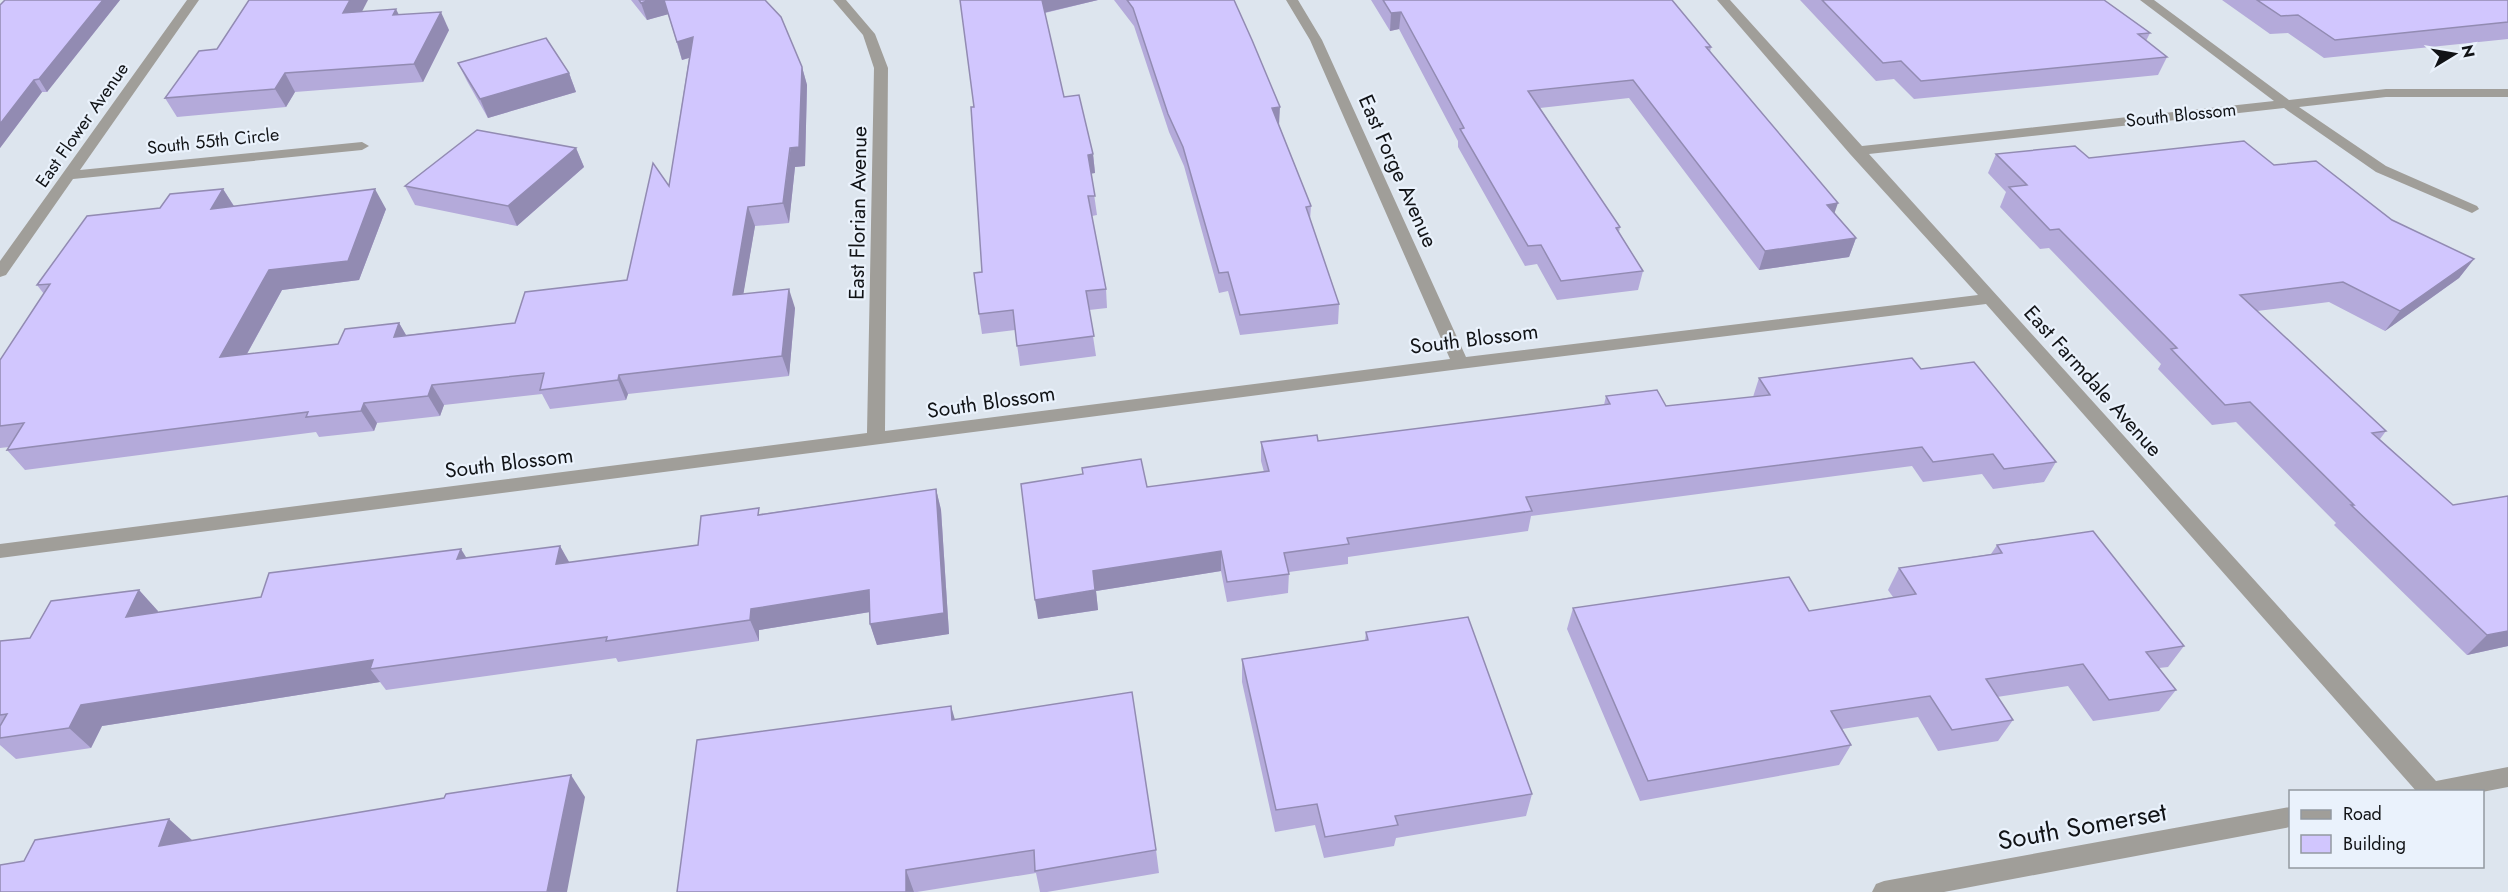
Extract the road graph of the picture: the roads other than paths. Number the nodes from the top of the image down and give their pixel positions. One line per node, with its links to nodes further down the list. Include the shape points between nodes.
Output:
1 (193, 0): 10 (street, East Flower Avenue)
2 (839, 0): 15 (street, East Florian Avenue, via 869,34 881,68)
3 (1292, 0): 14 (street, East Forge Avenue, via 1317,40)
4 (1723, 0): 9 (street, East Farmdale Avenue)
5 (2146, 0): 7 (street)
6 (2508, 93): 7 (street, South Blossom, via 2386,93)
7 (2285, 103): 9 (street, South Blossom); 11 (street, via 2381,169)
8 (362, 146): 10 (street, South 55th Circle)
9 (1855, 151): 13 (street, East Farmdale Avenue)
10 (69, 175): 12 (street, East Flower Avenue)
11 (2472, 210)
12 (0, 272)
13 (1989, 299): 14 (street, South Blossom); 18 (street, East Farmdale Avenue)
14 (1460, 363): 15 (street, South Blossom)
15 (876, 440): 16 (street, South Blossom)
16 (0, 551)
17 (2508, 777): 19 (street)
18 (2428, 790)
19 (2435, 790)
20 (2289, 817): 21 (street, South Somerset)
21 (1884, 892)

